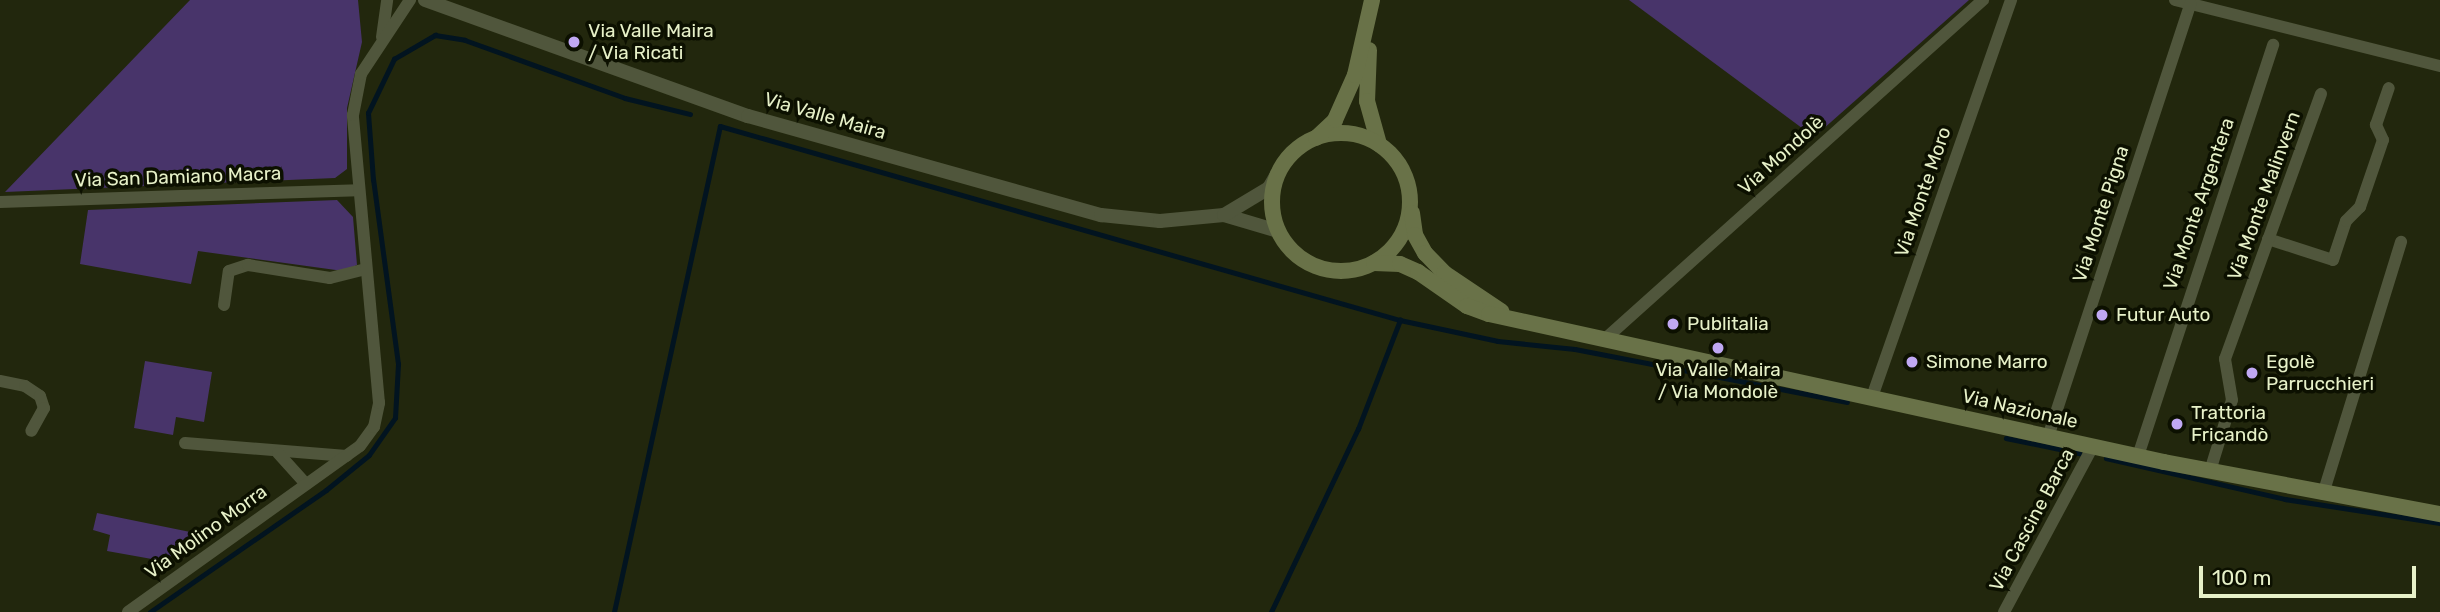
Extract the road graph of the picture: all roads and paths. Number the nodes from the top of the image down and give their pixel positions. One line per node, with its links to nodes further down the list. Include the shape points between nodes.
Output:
1 (387, 0): 9 (street, Via Molino Morra)
2 (410, 0): 9 (street, Via Molino Morra)
3 (425, 0): 20 (street, Via Valle Maira, via 769,122 1101,215 1160,221)
4 (1983, 0): 28 (street, Via Mondolè)
5 (2011, 0): 30 (street, Via Monte Moro)
6 (2175, 0): 8 (street)
7 (1372, 1): 14 (main road, via 1355,75 1335,120); 15 (main road, via 1367,101)
8 (2190, 4): 11 (street); 32 (street, Via Monte Pigna)
9 (382, 37): 17 (street, Via Molino Morra, via 356,96 352,132)
10 (2273, 45): 37 (street, Via Monte Argentera)
11 (2440, 66)
12 (2389, 88): 22 (street, via 2376,125 2383,140 2360,207 2346,221 2333,260)
13 (2321, 94): 22 (street, Via Monte Malinvern)
14 (1316, 138): 15 (main road, via 1348,134); 16 (main road)
15 (1379, 144): 18 (main road, via 1393,156)
16 (1280, 169): 20 (street, Via Valle Maira, via 1269,187); 21 (main road, via 1273,189)
17 (358, 190): 19 (street, Via San Damiano Macra); 25 (street, Via Molino Morra)
18 (1410, 190): 24 (main road, via 1404,232); 27 (main road, via 1415,235 1425,253 1444,273)
19 (0, 202)
20 (1224, 215): 21 (street, Via Valle Maira)
21 (1278, 231): 24 (main road, via 1300,257 1330,271 1353,271)
22 (2268, 239): 38 (street, Via Monte Malinvern, via 2225,359 2232,400)
23 (2401, 242): 40 (street)
24 (1374, 263): 27 (main road, via 1400,264 1467,306)
25 (366, 269): 26 (street, via 330,278 248,265 229,271); 36 (street, Via Molino Morra, via 379,403 374,427)
26 (224, 305)
27 (1512, 317): 28 (main road)
28 (1599, 338): 30 (main road, Via Nazionale)
29 (0, 381): 31 (street, via 25,386 40,396 44,408)
30 (1872, 397): 32 (main road, Via Nazionale)
31 (31, 431)
32 (2048, 437): 34 (main road, Via Nazionale)
33 (186, 443): 35 (street)
34 (2093, 446): 37 (main road, Via Nazionale); 43 (street, Via Cascine Barca)
35 (278, 453): 36 (street, via 301,450); 39 (street)
36 (346, 456): 39 (street, Via Molino Morra)
37 (2138, 456): 38 (main road, Via Nazionale)
38 (2210, 471): 40 (main road, Via Nazionale)
39 (306, 484): 42 (street, Via Molino Morra)
40 (2323, 494): 41 (main road, Via Nazionale)
41 (2440, 514)
42 (128, 612)
43 (2004, 612)

